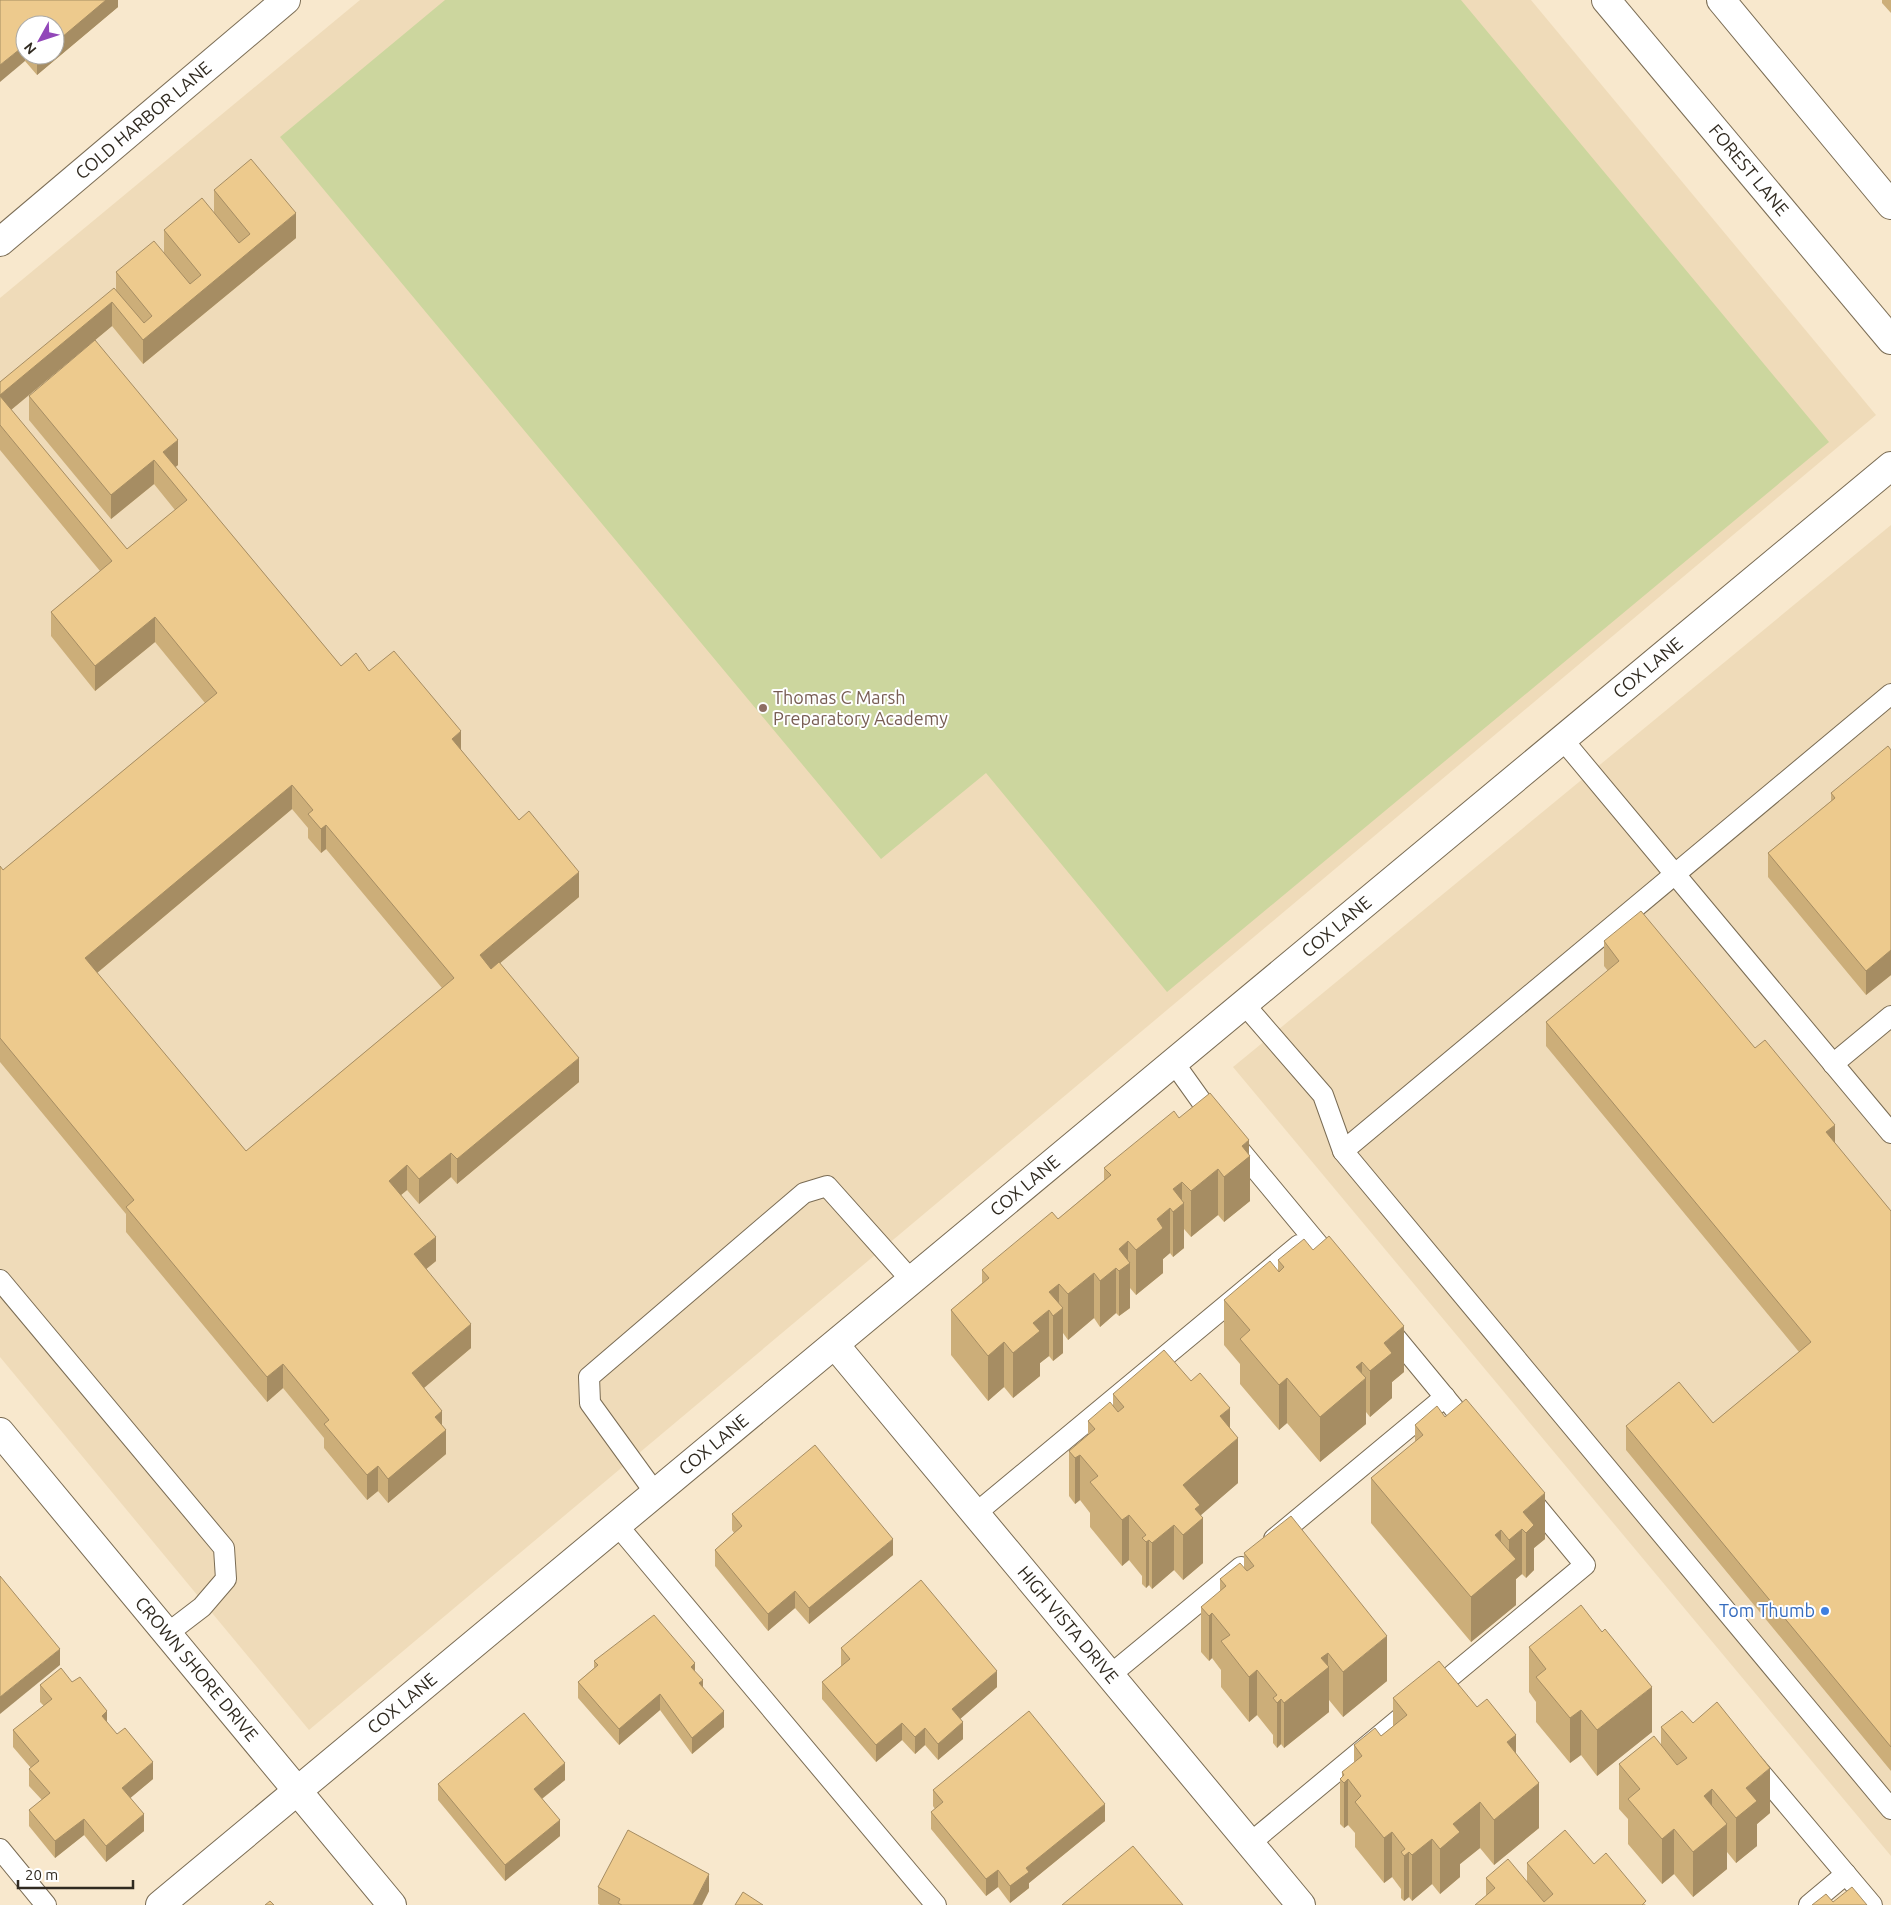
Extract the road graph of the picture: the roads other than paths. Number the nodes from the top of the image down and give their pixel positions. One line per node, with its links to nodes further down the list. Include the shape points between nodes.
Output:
1 (286, 0): 5 (street, COLD HARBOR LANE)
2 (1606, 0): 6 (street, FOREST LANE)
3 (1720, 0): 4 (street)
4 (1891, 205)
5 (1, 238)
6 (1891, 340)
7 (1891, 466): 9 (street, COX LANE)
8 (1891, 694): 10 (lane)
9 (1563, 740): 10 (lane); 11 (street, COX LANE)
10 (1674, 874): 14 (lane); 16 (lane)
11 (1244, 1004): 13 (street, COX LANE); 16 (lane, via 1323,1095)
12 (1891, 1016): 14 (lane)
13 (1174, 1063): 17 (lane, via 1214,1119); 20 (street, COX LANE)
14 (1833, 1064): 15 (lane)
15 (1891, 1133)
16 (1343, 1151): 34 (lane)
17 (1311, 1235): 18 (lane); 28 (lane)
18 (1347, 1279)
19 (0, 1280): 30 (lane, via 224,1548 226,1579 202,1607)
20 (912, 1281): 22 (street, COX LANE); 27 (lane, via 827,1186 804,1193 589,1377 590,1403)
21 (1372, 1309): 23 (lane)
22 (834, 1345): 27 (street, COX LANE); 28 (street, HIGH VISTA DRIVE)
23 (1445, 1397): 25 (lane); 31 (lane)
24 (0, 1432): 30 (street, CROWN SHORE DRIVE)
25 (1483, 1443)
26 (1515, 1481): 35 (lane, via 1585,1565)
27 (656, 1494): 29 (street, COX LANE)
28 (975, 1514): 31 (street, HIGH VISTA DRIVE)
29 (618, 1526): 33 (street, COX LANE); 41 (lane)
30 (168, 1633): 33 (street, CROWN SHORE DRIVE)
31 (1109, 1676): 35 (street, HIGH VISTA DRIVE)
32 (1748, 1758): 37 (lane)
33 (299, 1791): 39 (street, COX LANE); 40 (street, CROWN SHORE DRIVE)
34 (1891, 1809)
35 (1250, 1844): 42 (street, HIGH VISTA DRIVE)
36 (0, 1849): 38 (lane)
37 (1846, 1874): 43 (lane); 44 (lane)
38 (46, 1905)
39 (160, 1905)
40 (392, 1905)
41 (936, 1905)
42 (1301, 1905)
43 (1809, 1905)
44 (1872, 1905)

